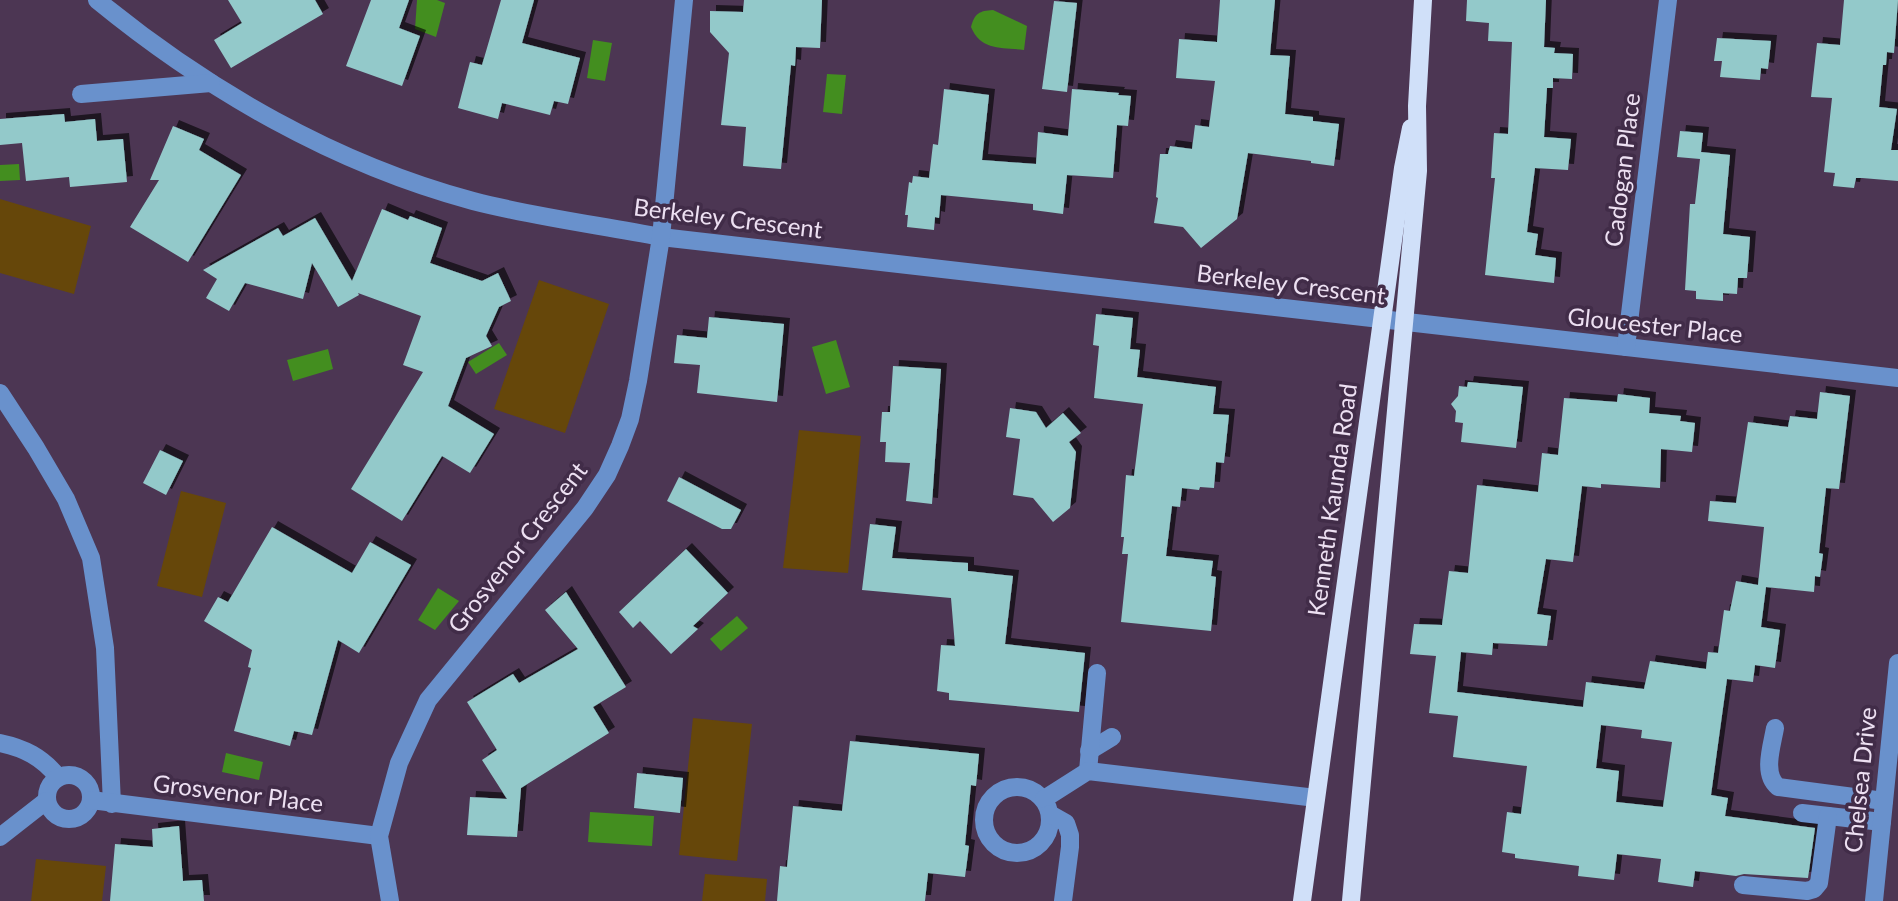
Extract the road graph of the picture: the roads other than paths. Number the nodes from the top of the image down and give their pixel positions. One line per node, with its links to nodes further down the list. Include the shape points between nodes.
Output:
1 (97, 0): 5 (street, Berkeley Crescent)
2 (684, 0): 8 (street, Grosvenor Crescent)
3 (1423, 0): 7 (main road, Kenneth Kaunda Road)
4 (1668, 0): 11 (street, Cadogan Place)
5 (211, 83): 6 (street); 8 (street, Berkeley Crescent, via 307,139 412,182 474,201)
6 (81, 94)
7 (1417, 106): 9 (main road, Kenneth Kaunda Road, via 1405,157); 10 (main road, Kenneth Kaunda Road, via 1418,171)
8 (661, 237): 9 (street, Berkeley Crescent); 31 (street, Grosvenor Crescent, via 639,381 630,419 607,475 428,699 399,763)
9 (1383, 320): 10 (street, Berkeley Crescent); 23 (main road, Kenneth Kaunda Road)
10 (1406, 323): 11 (street, Gloucester Place); 37 (main road, Kenneth Kaunda Road)
11 (1626, 347): 12 (street, Gloucester Place)
12 (1898, 378)
13 (0, 393): 27 (street, via 66,499 90,558 105,648)
14 (1898, 663): 21 (street, Chelsea Drive)
15 (1097, 673): 19 (street)
16 (1775, 728): 26 (street, via 1769,774 1778,787)
17 (1112, 737): 19 (street)
18 (0, 743): 22 (street, via 36,756)
19 (1089, 751): 20 (street)
20 (1088, 771): 23 (street); 35 (street, via 1047,806 1066,823 1070,835)
21 (1892, 776): 26 (street, Chelsea Drive)
22 (58, 777): 24 (street, via 79,776 89,786); 25 (street, via 48,788)
23 (1316, 798): 36 (main road, Kenneth Kaunda Road)
24 (91, 800): 25 (street, via 80,817 66,819 53,813); 27 (street, Grosvenor Place)
25 (47, 801): 32 (street)
26 (1884, 801): 30 (street, Chelsea Drive)
27 (112, 804): 31 (street, Grosvenor Place)
28 (1802, 813): 29 (street)
29 (1828, 816): 30 (street); 33 (street, via 1819,883 1814,888)
30 (1882, 822): 38 (street, Chelsea Drive)
31 (379, 836): 34 (street, Grosvenor Crescent)
32 (0, 837)
33 (1743, 885)
34 (390, 901)
35 (1063, 901)
36 (1301, 901)
37 (1351, 901)
38 (1874, 901)

